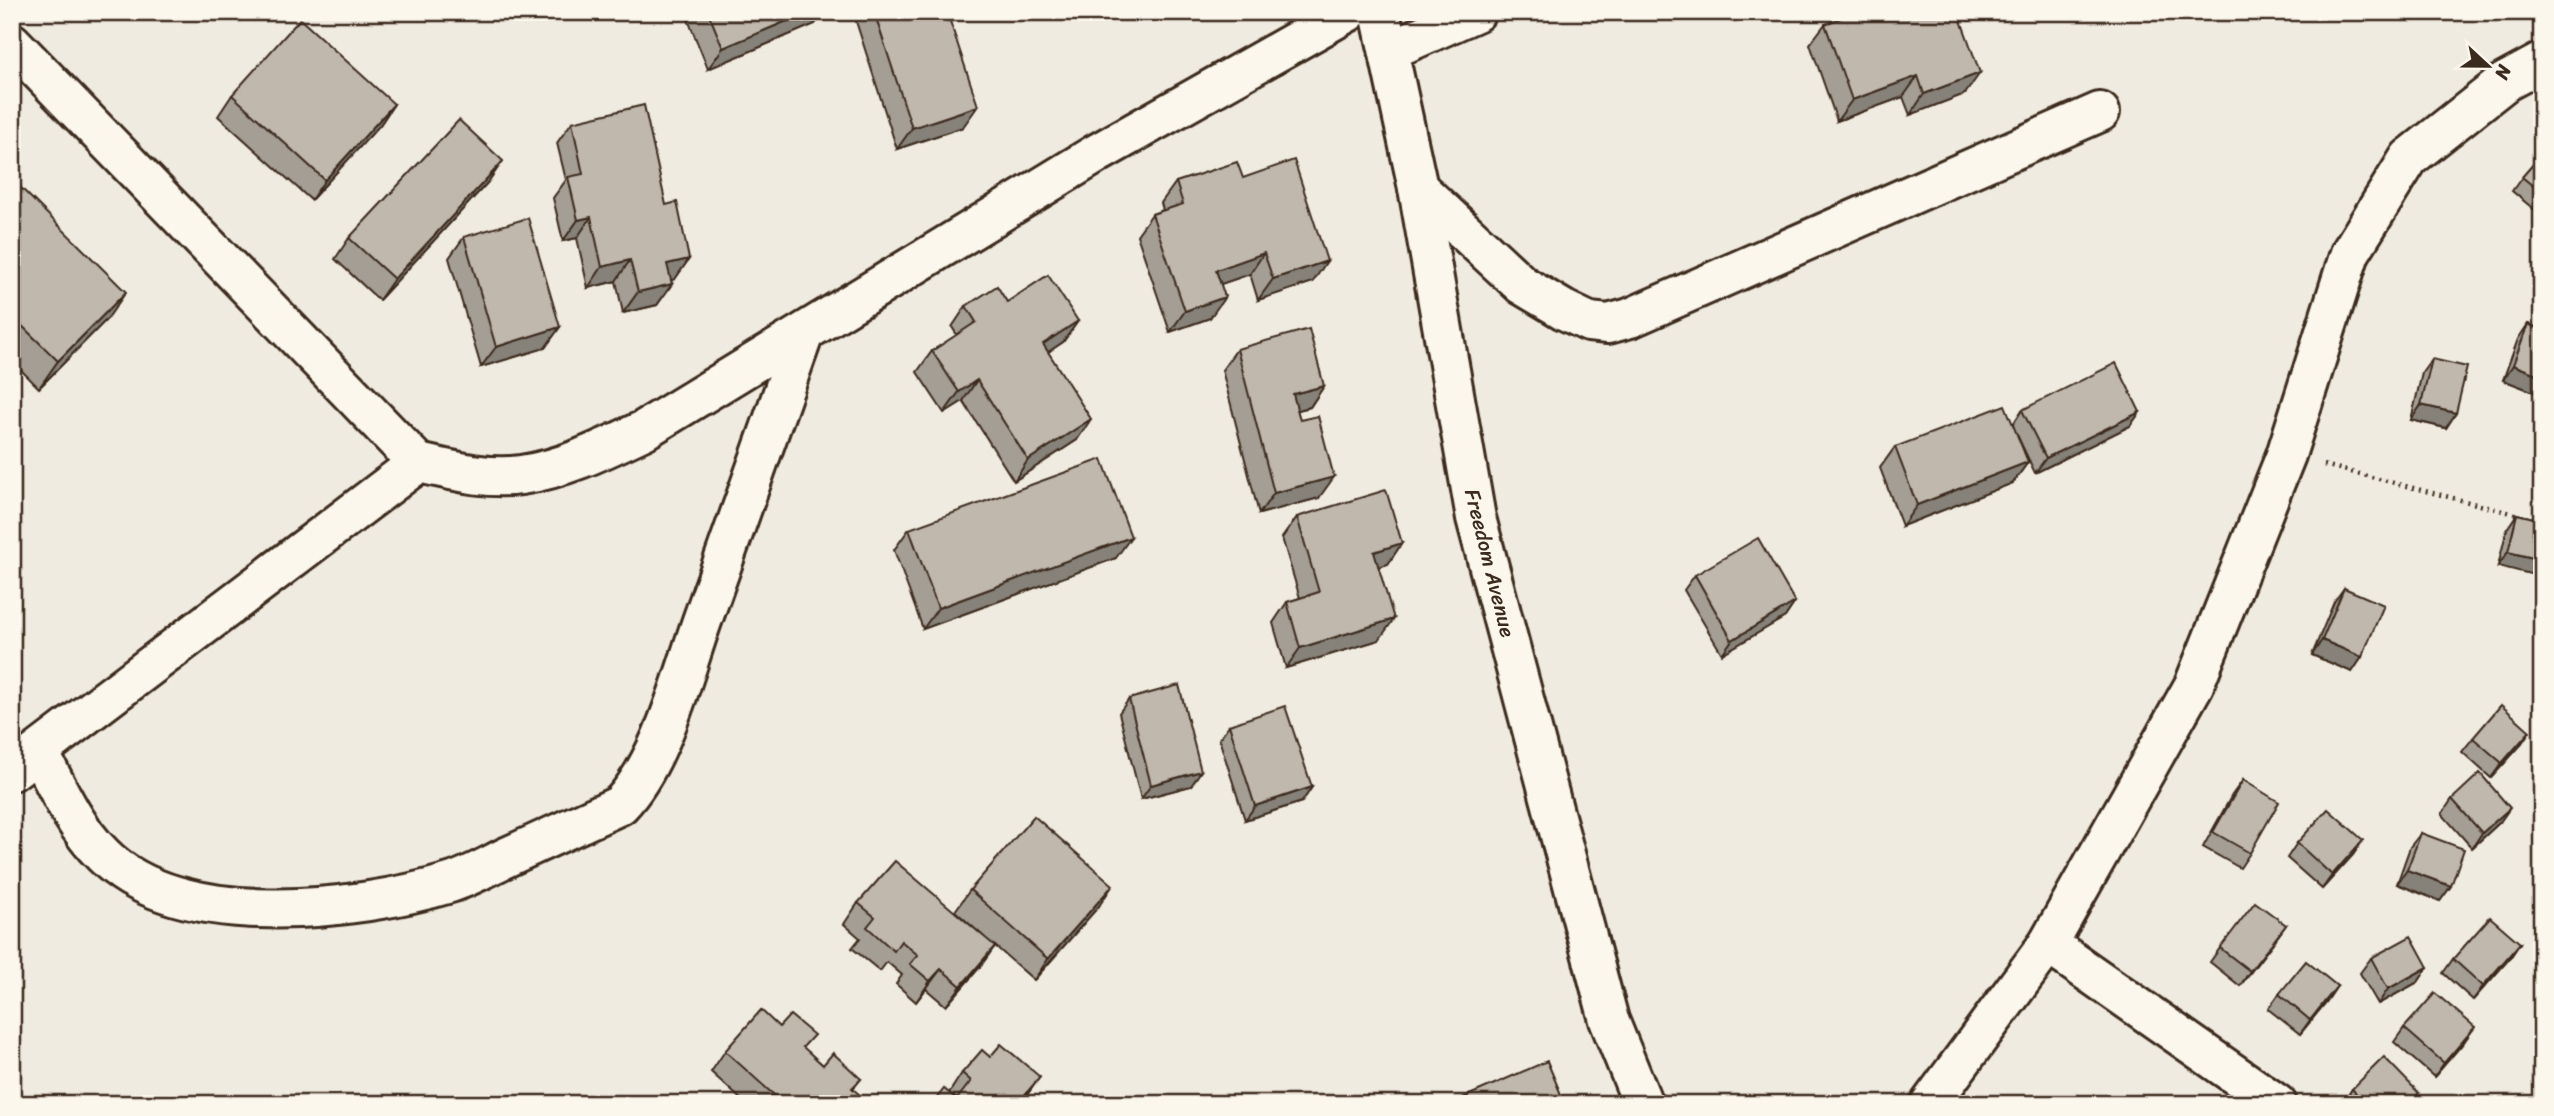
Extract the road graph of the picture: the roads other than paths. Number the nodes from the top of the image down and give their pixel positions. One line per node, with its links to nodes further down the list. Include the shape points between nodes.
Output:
1 (1348, 12): 9 (street, via 1096,154)
2 (1380, 12): 5 (street, Freedom Avenue)
3 (1476, 12): 5 (street)
4 (12, 43): 10 (street)
5 (1390, 50): 8 (street, Freedom Avenue)
6 (2542, 62): 12 (street, via 2505,82 2409,158 2350,253 2286,455 2194,685)
7 (2100, 112): 8 (street, via 1608,324 1589,322 1521,285)
8 (1418, 188): 13 (street, Freedom Avenue, via 1476,518 1609,1020)
9 (804, 333): 10 (street, via 643,430 578,461 521,475 485,475); 11 (street, via 672,707 646,770 620,805 453,882 379,901 248,909 196,902 138,881 105,857)
10 (418, 463): 11 (street)
11 (26, 762)
12 (2048, 944): 14 (street); 15 (street)
13 (1643, 1104)
14 (1930, 1104)
15 (2277, 1104)

